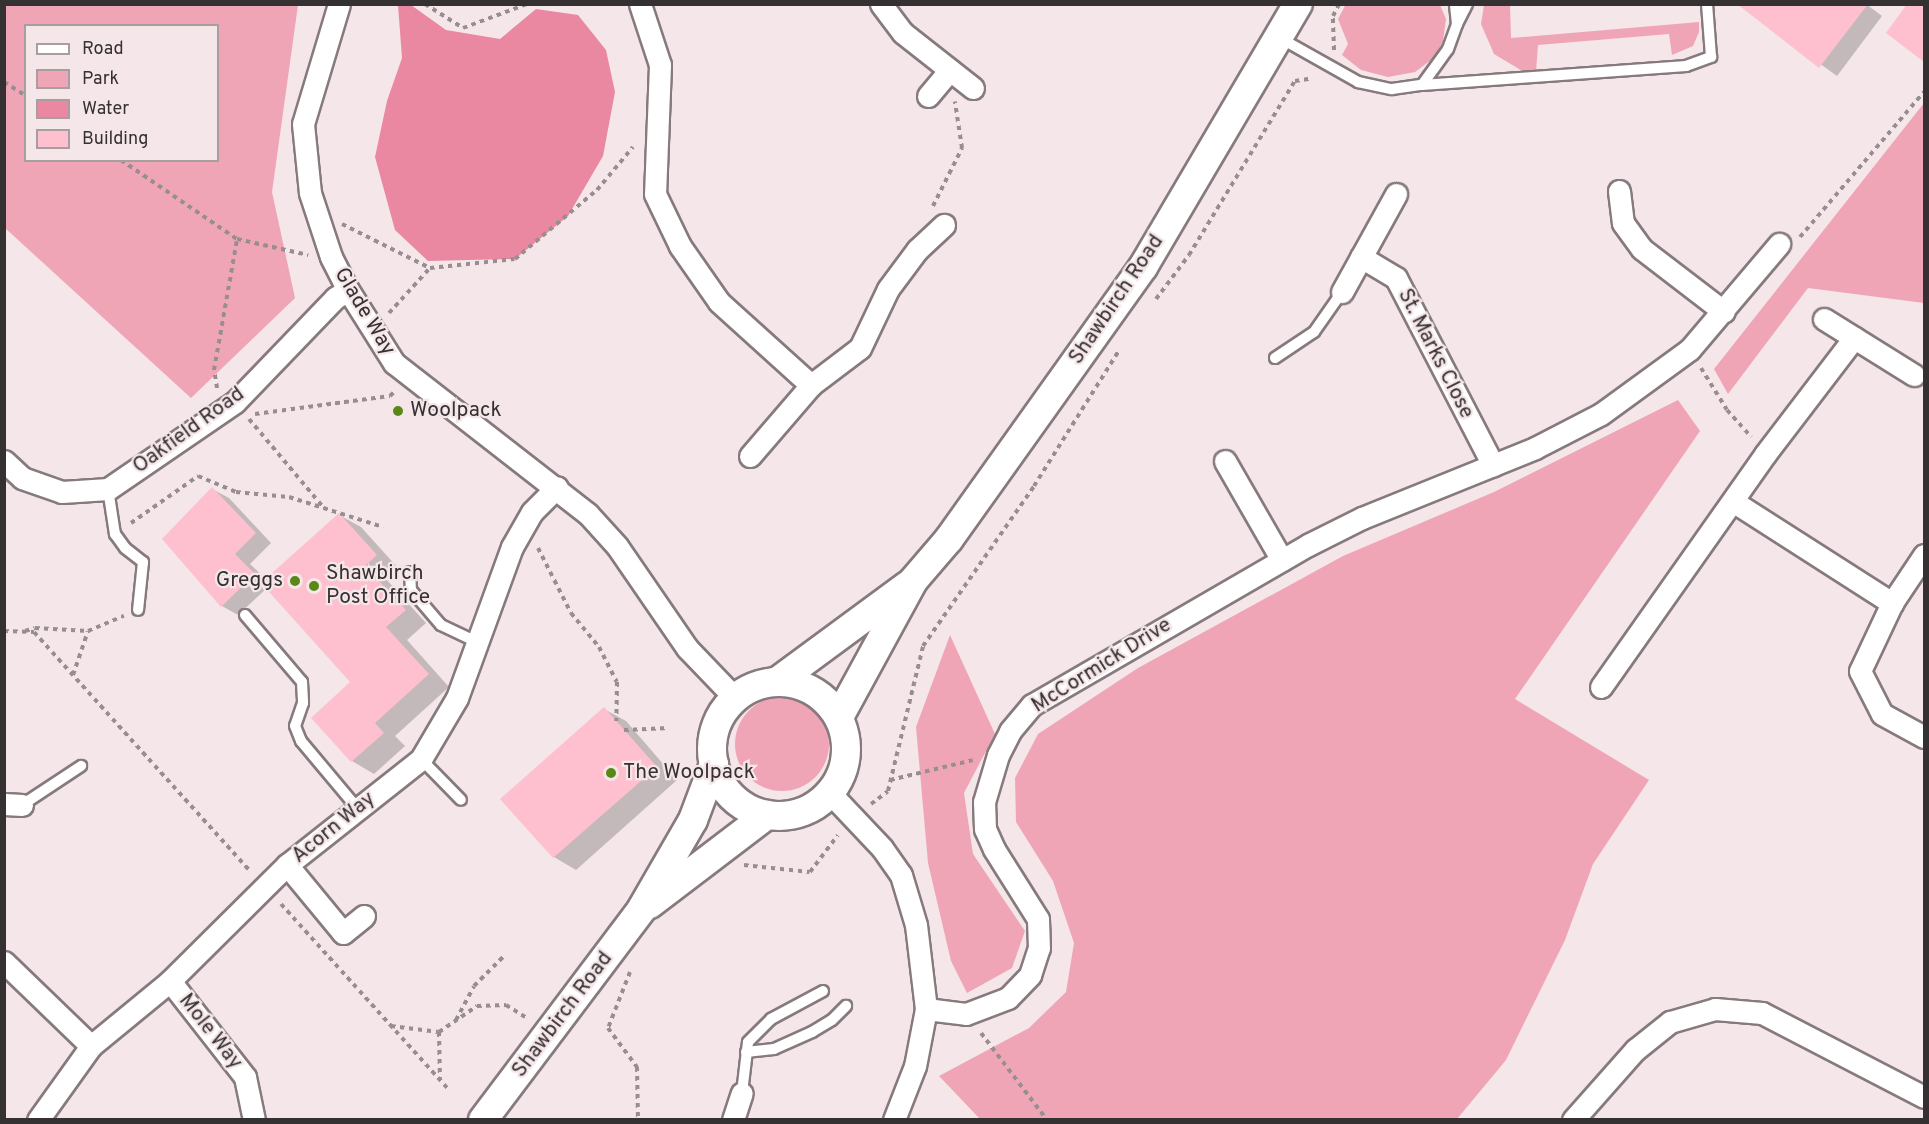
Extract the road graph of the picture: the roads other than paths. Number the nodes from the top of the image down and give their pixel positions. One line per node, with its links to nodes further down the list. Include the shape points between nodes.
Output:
1 (339, 4): 17 (street, Glade Way, via 303,124 310,193 331,257)
2 (640, 4): 24 (street, via 660,65 655,194 680,246 719,302)
3 (881, 4): 11 (street, via 939,83)
4 (1298, 4): 9 (main road, Shawbirch Road)
5 (1455, 4): 8 (lane)
6 (1467, 4): 8 (lane)
7 (1707, 4): 10 (lane, via 1711,57 1686,66)
8 (1457, 24): 10 (lane, via 1448,49)
9 (1280, 38): 10 (lane, via 1358,82 1392,89); 35 (main road, Shawbirch Road, via 1143,267 949,539)
10 (1422, 85)
11 (973, 88)
12 (1620, 191): 19 (street, via 1623,223 1642,249)
13 (1396, 194): 16 (street)
14 (944, 225): 24 (street, via 917,250 888,289 860,348)
15 (1779, 244): 19 (street, McCormick Drive)
16 (1361, 257): 18 (street); 28 (street, St. Marks Close, via 1396,278)
17 (348, 290): 29 (street, Glade Way, via 394,363 507,454); 30 (street, Oakfield Road, via 335,298 228,407)
18 (1342, 292): 22 (lane, via 1314,332)
19 (1724, 312): 28 (street, McCormick Drive, via 1690,350 1601,414)
20 (1824, 319): 21 (street)
21 (1854, 338): 23 (street); 31 (street, via 1766,453)
22 (1275, 358)
23 (1914, 375)
24 (811, 385): 25 (street)
25 (750, 456)
26 (4, 461): 30 (street, via 22,478 62,492)
27 (1225, 461): 33 (street)
28 (1493, 465): 33 (street, McCormick Drive, via 1362,518)
29 (557, 487): 39 (street, Acorn Way, via 526,523 512,547); 42 (street, Glade Way, via 617,546 687,648)
30 (108, 489): 37 (lane, via 115,534 124,548 142,562)
31 (1734, 502): 36 (street); 41 (street)
32 (1924, 555): 36 (street)
33 (1282, 560): 60 (street, McCormick Drive, via 1032,705 1011,731 998,755 984,802 985,829 1038,919 1039,948 1030,975 1008,998 966,1014)
34 (410, 572): 39 (lane, via 411,590 441,625)
35 (913, 581): 40 (main road, Shawbirch Road); 43 (main road, Shawbirch Road)
36 (1892, 603): 44 (street, via 1860,671 1882,714)
37 (138, 610)
38 (245, 615): 51 (lane, via 302,682 303,703 294,726 301,741)
39 (479, 644): 45 (street, Acorn Way, via 452,707)
40 (778, 681): 42 (main road, via 755,686); 43 (main road, via 814,691)
41 (1601, 687)
42 (735, 698): 46 (main road, via 715,728)
43 (839, 717): 48 (main road, via 847,748 845,765)
44 (1924, 737)
45 (421, 759): 49 (lane); 51 (street, Acorn Way)
46 (714, 765): 52 (main road, via 733,798); 54 (main road, Shawbirch Road, via 693,820)
47 (81, 766): 50 (lane)
48 (830, 793): 52 (main road, via 812,807 790,815); 60 (street, via 882,848 901,875 916,925)
49 (461, 800)
50 (13, 804)
51 (358, 809): 53 (street, Acorn Way)
52 (767, 815): 54 (main road, Shawbirch Road)
53 (287, 865): 55 (street, via 343,933); 57 (street, Acorn Way)
54 (641, 910): 67 (main road, Shawbirch Road)
55 (364, 916)
56 (4, 962): 61 (street)
57 (170, 981): 61 (street, Acorn Way); 66 (street, Mole Way, via 245,1077)
58 (823, 991): 62 (lane, via 771,1019 748,1042)
59 (846, 1006): 62 (lane, via 812,1032 774,1049)
60 (926, 1008): 69 (street, via 915,1066)
61 (91, 1046): 65 (street, Acorn Way)
62 (746, 1052): 63 (lane)
63 (742, 1093): 68 (street)
64 (1924, 1097): 70 (street, via 1762,1014 1715,1010 1670,1022 1635,1050)
65 (38, 1119)
66 (254, 1119)
67 (483, 1119)
68 (733, 1119)
69 (894, 1119)
70 (1573, 1119)

